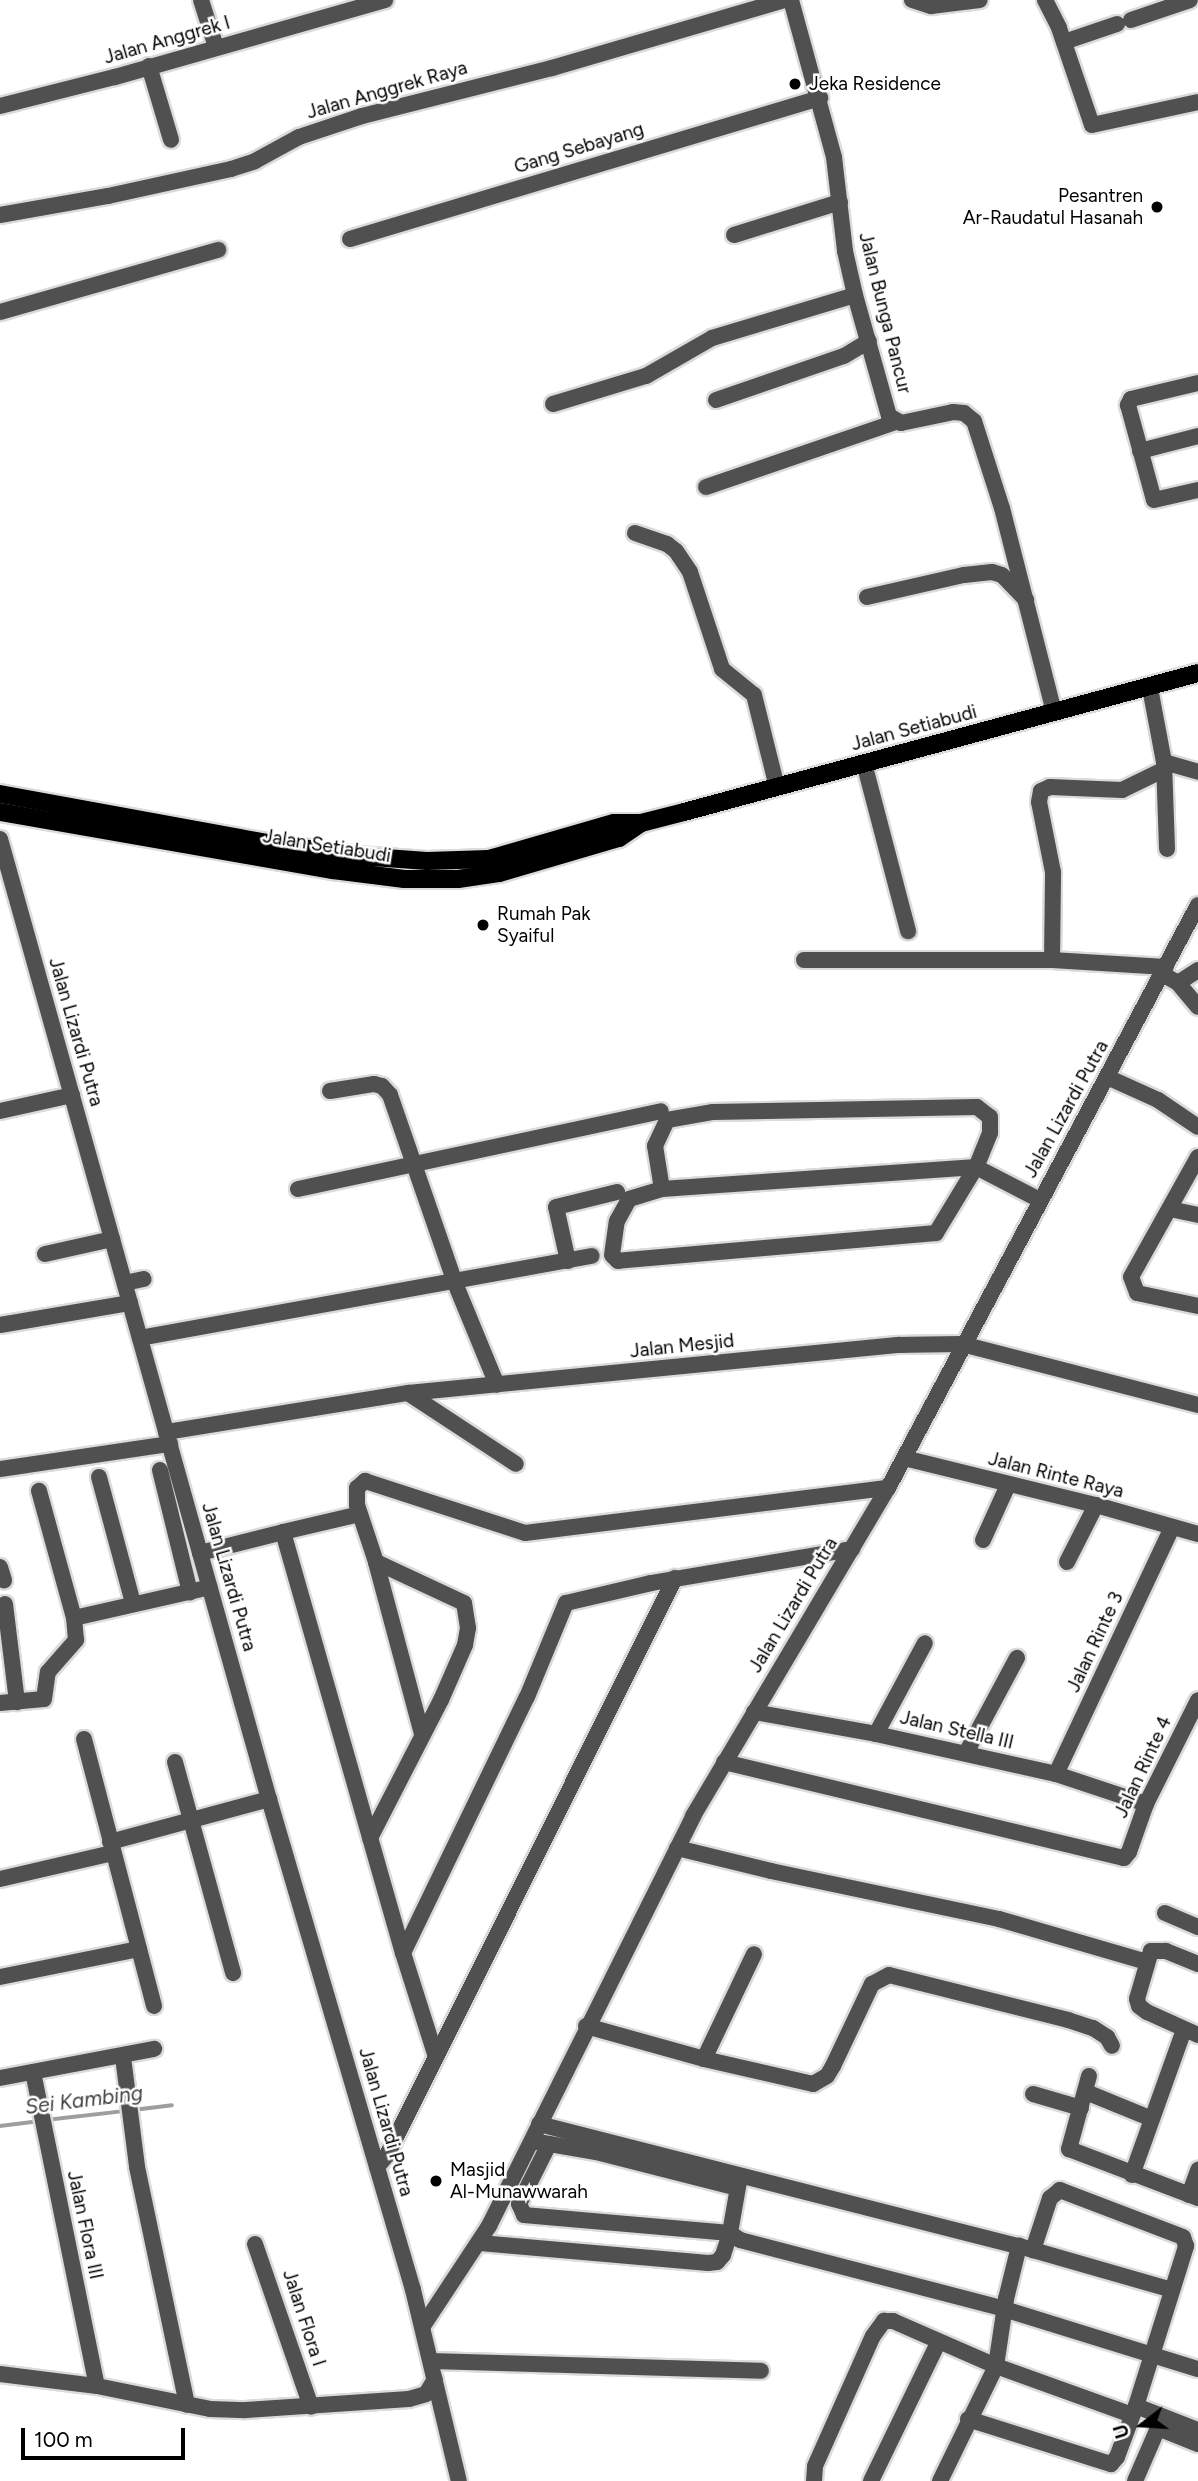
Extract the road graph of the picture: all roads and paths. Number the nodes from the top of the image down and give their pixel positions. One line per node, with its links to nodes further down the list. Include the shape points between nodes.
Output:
1 (201, 0): 10 (street)
2 (385, 0): 10 (street, Jalan Anggrek I)
3 (785, 0): 17 (street, Jalan Anggrek Raya, via 552,68 362,116 299,136 231,169)
4 (791, 0): 12 (street, Jalan Bunga Pancur)
5 (912, 0): 6 (street, via 931,6)
6 (980, 0)
7 (1045, 0): 9 (street)
8 (1190, 0): 9 (street)
9 (1064, 42): 13 (street, via 1092,125)
10 (216, 47): 11 (street, Jalan Anggrek I)
11 (149, 66): 14 (street, Jalan Anggrek I); 15 (street)
12 (820, 97): 16 (street, Jalan Bunga Pancur); 19 (street, Gang Sebayang)
13 (1198, 102)
14 (0, 106)
15 (172, 140)
16 (840, 202): 18 (street); 21 (street, Jalan Bunga Pancur)
17 (0, 215)
18 (734, 235)
19 (350, 239)
20 (218, 250): 22 (street)
21 (855, 295): 23 (street, Jalan Bunga Pancur); 26 (street, via 712,338 646,376)
22 (0, 312)
23 (869, 341): 25 (street, via 844,356); 27 (street, Jalan Bunga Pancur, via 886,407)
24 (1198, 383): 29 (street, via 1128,402)
25 (716, 400)
26 (553, 404)
27 (896, 422): 30 (street); 34 (street, Jalan Bunga Pancur, via 953,412 974,421)
28 (1198, 436): 29 (street)
29 (1140, 452): 31 (street, via 1154,500)
30 (706, 487)
31 (1198, 490)
32 (635, 533): 41 (street, via 667,544 690,572 722,669 754,695)
33 (867, 597): 34 (street, via 992,572 1002,575)
34 (1027, 602): 37 (street, Jalan Bunga Pancur)
35 (1198, 673): 36 (main road, Jalan Setiabudi)
36 (1150, 688): 37 (main road, Jalan Setiabudi); 39 (street)
37 (1054, 712): 38 (main road, Jalan Setiabudi)
38 (864, 763): 41 (main road, Jalan Setiabudi); 48 (street)
39 (1164, 765): 40 (street); 46 (street); 50 (street, via 1122,790 1050,787 1041,791 1039,802 1053,872)
40 (1198, 772)
41 (777, 787): 44 (main road, Jalan Setiabudi)
42 (0, 794): 44 (main road, Jalan Setiabudi, via 273,844 427,861 502,857 614,823)
43 (0, 812): 44 (main road, Jalan Setiabudi, via 404,879 499,873 619,838)
44 (641, 823)
45 (0, 839): 57 (street, Jalan Lizardi Putra)
46 (1167, 849)
47 (1197, 909): 52 (street, Jalan Lizardi Putra)
48 (908, 931)
49 (804, 960): 50 (street)
50 (1052, 960): 52 (street)
51 (1198, 970): 53 (street)
52 (1164, 971): 53 (street); 55 (street, Jalan Lizardi Putra)
53 (1178, 982): 54 (street)
54 (1198, 1007)
55 (1107, 1077): 60 (street, via 1158,1100); 67 (street, Jalan Lizardi Putra)
56 (330, 1091): 62 (street, via 374,1084 386,1089)
57 (72, 1095): 58 (street); 70 (street, Jalan Lizardi Putra)
58 (0, 1111)
59 (661, 1111): 62 (street)
60 (1198, 1127)
61 (1198, 1157): 68 (street)
62 (414, 1166): 64 (street); 76 (street)
63 (976, 1167): 65 (street); 65 (street, via 991,1124 986,1111 978,1107 713,1112 667,1120 655,1146); 65 (street, via 936,1233 615,1260 613,1234 629,1199); 67 (street)
64 (298, 1189)
65 (662, 1189)
66 (617, 1192): 73 (street, via 556,1207)
67 (1040, 1200): 81 (street, Jalan Lizardi Putra)
68 (1170, 1209): 69 (street); 78 (street, via 1135,1268 1132,1286 1145,1297)
69 (1198, 1215)
70 (112, 1239): 71 (street); 75 (street, Jalan Lizardi Putra)
71 (45, 1254)
72 (592, 1256): 73 (street)
73 (568, 1261): 76 (street)
74 (144, 1279): 75 (street)
75 (125, 1283): 77 (street, Jalan Lizardi Putra)
76 (455, 1283): 80 (street); 82 (street)
77 (130, 1303): 79 (street); 80 (street, Jalan Lizardi Putra)
78 (1198, 1306)
79 (0, 1325)
80 (140, 1338): 85 (street, Jalan Lizardi Putra)
81 (962, 1344): 82 (street, Jalan Mesjid, via 900,1345); 84 (street, Jalan Mesjid); 86 (street, Jalan Lizardi Putra)
82 (497, 1385): 83 (street, Jalan Mesjid)
83 (408, 1393): 85 (street, Jalan Mesjid); 87 (street)
84 (1198, 1405)
85 (168, 1438): 88 (street, Jalan Mesjid); 101 (street, Jalan Lizardi Putra)
86 (904, 1458): 91 (street, Jalan Rinte Raya); 92 (street, Jalan Lizardi Putra)
87 (516, 1464)
88 (0, 1469)
89 (160, 1470): 106 (street)
90 (99, 1477): 107 (street)
91 (1008, 1485): 94 (street, Jalan Rinte Raya); 99 (street)
92 (888, 1488): 95 (street, via 525,1533 370,1481 357,1488); 100 (street, Jalan Lizardi Putra)
93 (39, 1491): 109 (street)
94 (1096, 1505): 96 (street, Jalan Rinte Raya); 103 (street)
95 (360, 1514): 97 (street); 102 (street)
96 (1172, 1527): 98 (street, Jalan Rinte Raya); 122 (street, Jalan Rinte 3)
97 (283, 1532): 101 (street); 126 (street)
98 (1198, 1534)
99 (983, 1540)
100 (852, 1549): 104 (street); 115 (street, Jalan Lizardi Putra)
101 (200, 1553): 105 (street, Jalan Lizardi Putra)
102 (376, 1562): 116 (street); 116 (street, via 457,1599 467,1609 465,1645)
103 (1067, 1562)
104 (675, 1578): 133 (street, via 566,1603 527,1697); 144 (street)
105 (210, 1587): 106 (street); 123 (street, Jalan Lizardi Putra)
106 (190, 1592): 107 (street)
107 (133, 1603): 109 (street)
108 (5, 1604): 113 (street)
109 (74, 1618): 113 (street, via 76,1640 48,1672 46,1696)
110 (925, 1643): 117 (street)
111 (1017, 1658): 119 (street)
112 (1198, 1700): 124 (street, Jalan Rinte 4)
113 (17, 1702): 114 (street)
114 (0, 1703)
115 (754, 1712): 117 (street, Jalan Stella III); 121 (street, Jalan Lizardi Putra)
116 (422, 1734): 126 (street)
117 (876, 1734): 119 (street, Jalan Stella III)
118 (84, 1739): 127 (street)
119 (966, 1753): 122 (street, Jalan Stella III)
120 (175, 1762): 125 (street)
121 (724, 1762): 124 (street, Jalan Rinte 4, via 1117,1857 1129,1852); 128 (street, Jalan Lizardi Putra)
122 (1055, 1774): 124 (street, Jalan Stella III)
123 (269, 1799): 125 (street); 155 (street, Jalan Lizardi Putra)
124 (1146, 1804)
125 (191, 1820): 127 (street); 137 (street)
126 (370, 1838): 133 (street)
127 (112, 1847): 129 (street); 132 (street)
128 (677, 1848): 135 (street, via 999,1919); 140 (street, Jalan Lizardi Putra)
129 (0, 1879)
130 (1165, 1913): 131 (street)
131 (1198, 1927)
132 (139, 1949): 138 (street); 139 (street)
133 (403, 1953): 144 (street)
134 (754, 1954): 146 (street)
135 (1147, 1962): 136 (street, via 1156,1949); 141 (street, via 1139,2006)
136 (1198, 1964)
137 (233, 1973)
138 (0, 1977)
139 (154, 2006)
140 (586, 2026): 146 (street); 152 (street, Jalan Lizardi Putra)
141 (1191, 2032): 151 (street)
142 (1112, 2046): 146 (street, via 1093,2028 1068,2020 889,1975 872,1984 833,2066 814,2084)
143 (154, 2049): 145 (street)
144 (435, 2054): 155 (street)
145 (123, 2057): 147 (street); 176 (street, via 137,2167)
146 (704, 2059)
147 (33, 2073): 148 (street); 175 (street, Jalan Flora III)
148 (0, 2078)
149 (1033, 2094): 150 (street)
150 (1081, 2108): 151 (street, via 1088,2084); 157 (street, via 1069,2149)
151 (1152, 2119): 157 (street)
152 (539, 2124): 153 (street, Jalan Lizardi Putra); 154 (street)
153 (541, 2142): 154 (street); 160 (street, Jalan Lizardi Putra); 162 (street, via 519,2204 524,2215)
154 (599, 2145): 158 (street)
155 (377, 2168): 166 (street, Jalan Lizardi Putra)
156 (1198, 2170): 159 (street)
157 (1132, 2175): 159 (street)
158 (738, 2182): 162 (street); 163 (street)
159 (1193, 2196)
160 (484, 2236): 162 (street, via 708,2263 717,2262); 166 (street, Jalan Lizardi Putra)
161 (255, 2244): 177 (street, Jalan Flora I)
162 (727, 2244): 165 (street, via 747,2243)
163 (1026, 2248): 164 (street); 164 (street, via 1050,2198 1059,2190 1183,2237 1186,2246); 165 (street)
164 (1172, 2290): 168 (street)
165 (1004, 2309): 168 (street); 170 (street)
166 (423, 2326): 169 (street, Jalan Lizardi Putra)
167 (938, 2343): 170 (street); 184 (street, via 893,2321 884,2322 873,2336 815,2466); 185 (street)
168 (1152, 2352): 171 (street); 178 (street)
169 (431, 2361): 172 (street); 174 (street, Jalan Lizardi Putra)
170 (996, 2366): 178 (street); 179 (street)
171 (1198, 2369)
172 (761, 2371)
173 (0, 2374): 175 (street)
174 (435, 2379): 177 (street, via 426,2394 409,2399); 183 (street, Jalan Lizardi Putra)
175 (97, 2386): 176 (street)
176 (187, 2405): 177 (street, via 246,2410)
177 (311, 2406)
178 (1134, 2410): 179 (street, via 1117,2457 1107,2464); 180 (street)
179 (968, 2419): 186 (street)
180 (1198, 2430)
181 (1198, 2444): 182 (street, via 1158,2428)
182 (1138, 2480)
183 (459, 2481)
184 (814, 2481)
185 (871, 2481)
186 (940, 2481)

